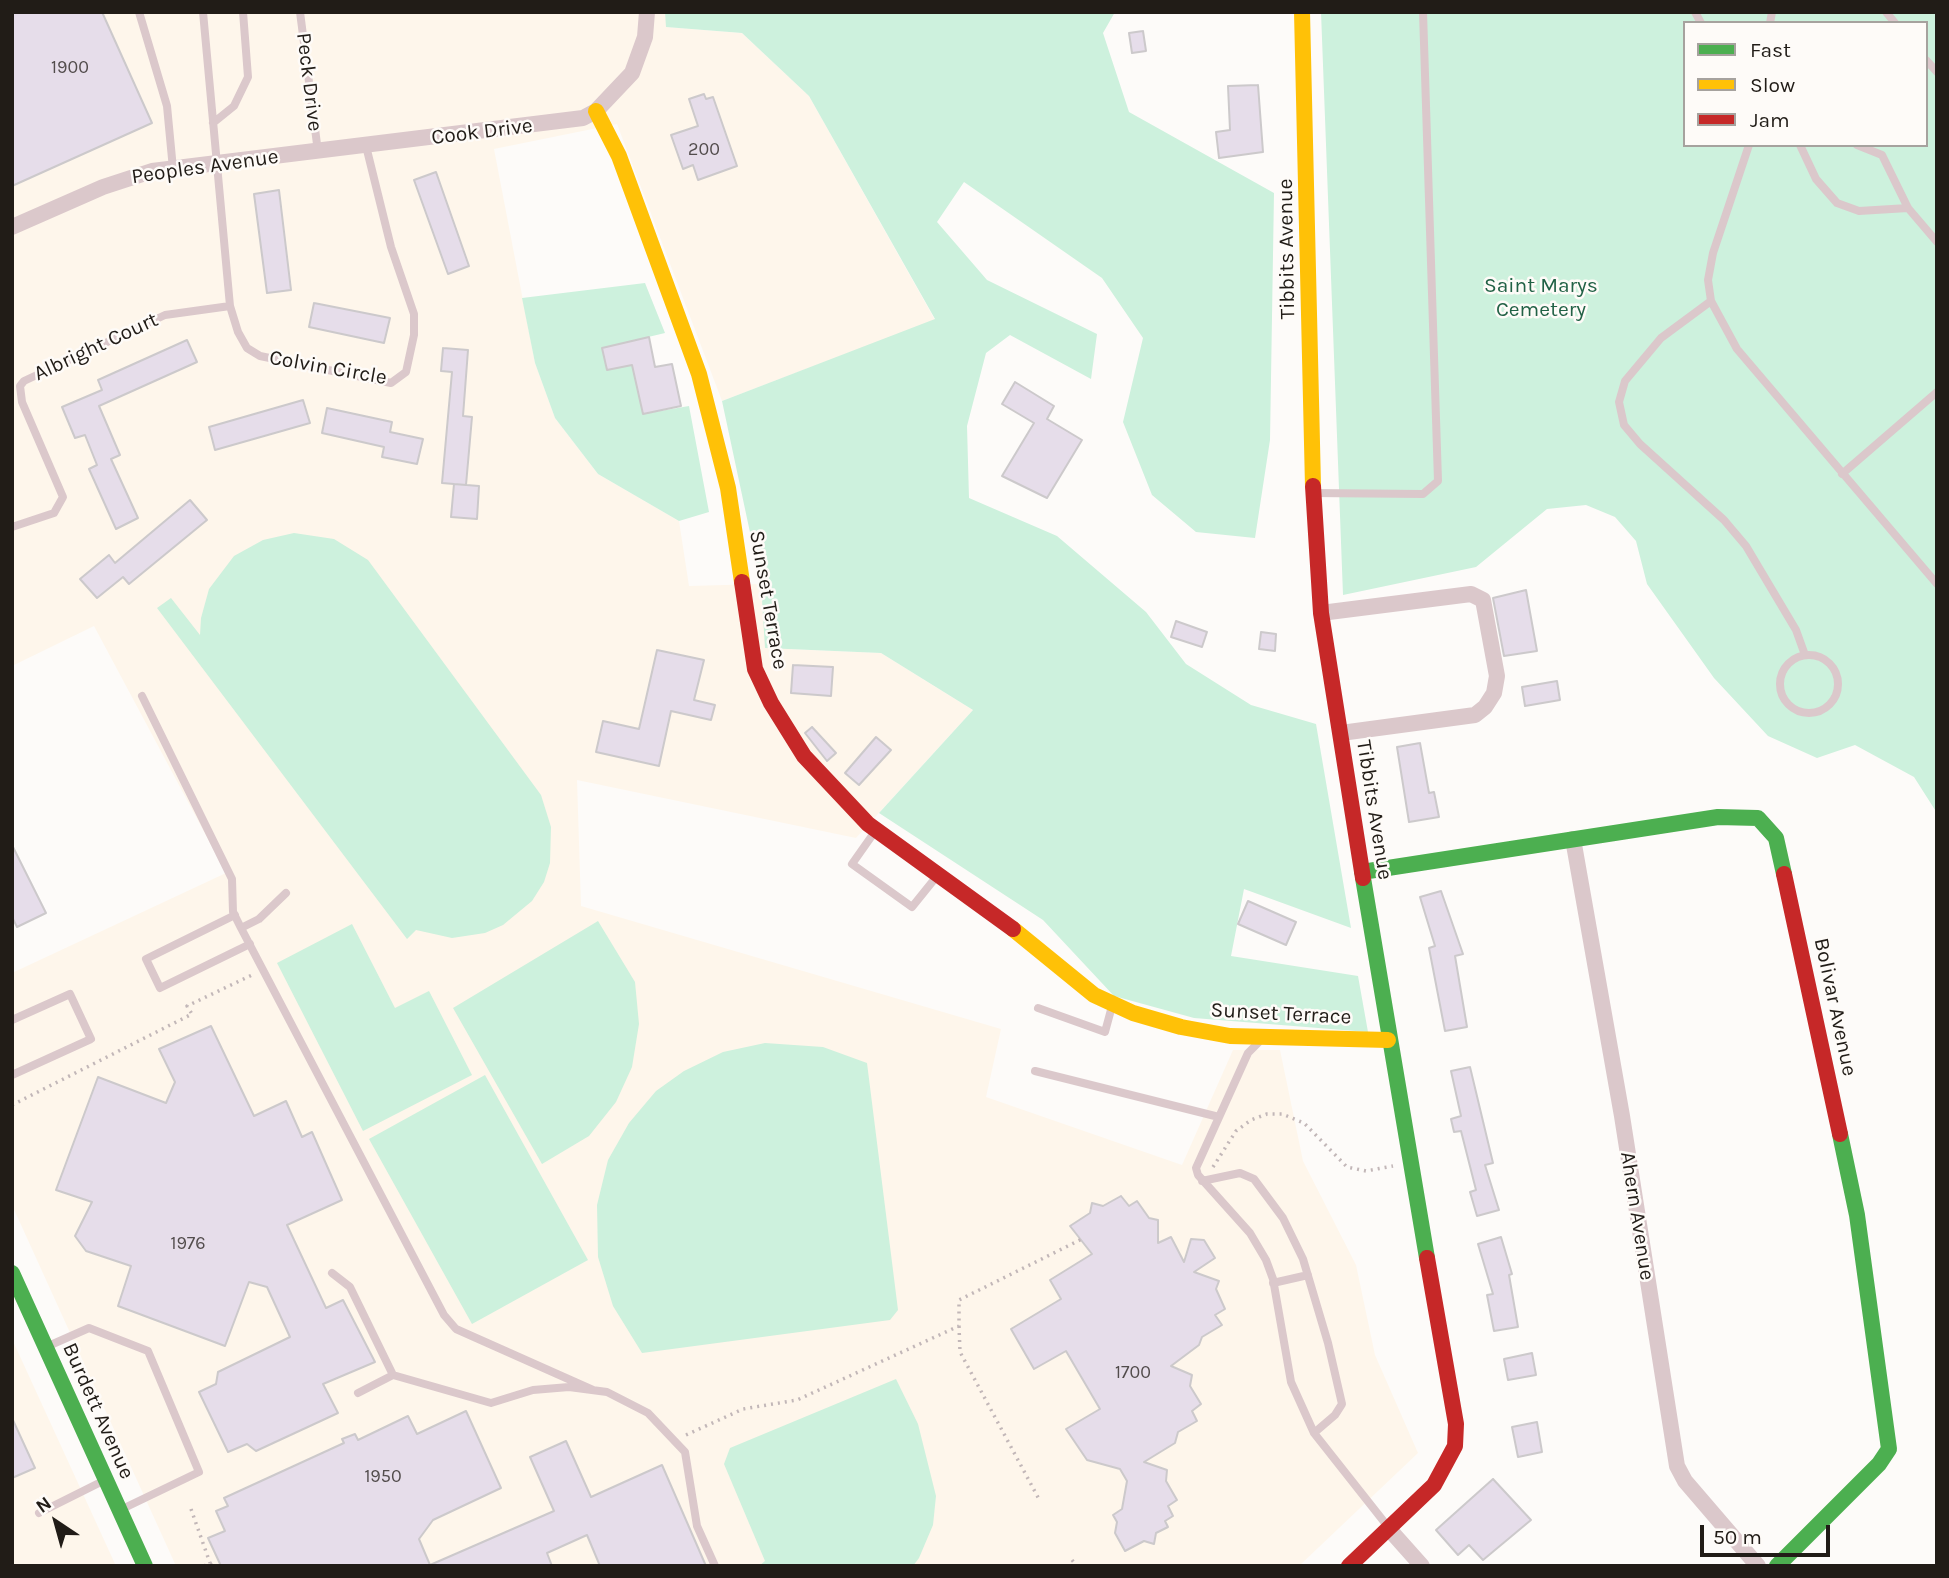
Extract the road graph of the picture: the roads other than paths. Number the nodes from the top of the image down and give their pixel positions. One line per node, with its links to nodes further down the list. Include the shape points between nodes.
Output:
1 (139, 12): 16 (lane, via 167,106)
2 (203, 12): 9 (lane, Colvin Circle)
3 (243, 12): 9 (lane, via 248,77 234,106)
4 (300, 12): 14 (lane, Peck Drive)
5 (647, 12): 8 (street, via 645,37 632,73)
6 (1302, 12): 24 (street, Tibbits Avenue)
7 (1423, 12): 24 (lane, via 1438,481 1423,494)
8 (596, 111): 10 (street, Cook Drive, via 573,120); 31 (street, Sunset Terrace, via 619,156 699,373 728,488 755,669 804,756)
9 (213, 123): 15 (lane, Colvin Circle)
10 (366, 146): 14 (street, Peoples Avenue); 21 (lane, Colvin Circle, via 391,247 414,314 409,362 402,377 391,383 253,353 238,332)
11 (1748, 147): 20 (lane, via 1713,253 1708,280)
12 (1801, 147): 17 (lane, via 1816,179 1837,203 1859,211)
13 (1862, 147): 17 (lane, via 1882,155)
14 (318, 152): 15 (street, Peoples Avenue)
15 (218, 163): 16 (street, Peoples Avenue); 21 (lane, Colvin Circle)
16 (173, 169): 18 (street, Peoples Avenue, via 130,177)
17 (1908, 208): 19 (lane)
18 (12, 227)
19 (1937, 242)
20 (1711, 301): 23 (lane, via 1737,349); 28 (lane, via 1661,338 1625,381 1619,402 1624,425 1746,546 1796,630)
21 (230, 306): 25 (lane, Albright Court, via 165,315 24,381 20,386 22,402 63,497 54,513)
22 (1937, 393): 23 (lane)
23 (1842, 474): 26 (lane)
24 (1313, 493): 27 (street, Tibbits Avenue)
25 (12, 527)
26 (1937, 584)
27 (1321, 613): 30 (street, Tibbits Avenue); 30 (street, via 1471,594 1483,600 1497,676 1494,693 1475,715)
28 (1805, 655): 28 (lane, via 1786,666 1780,688 1792,708 1813,713 1833,702 1839,680 1827,661)
29 (142, 696): 36 (lane, via 232,879)
30 (1341, 733): 33 (street, Tibbits Avenue)
31 (876, 830): 34 (street, Sunset Terrace); 34 (lane, via 852,864 912,907)
32 (1573, 839): 33 (street, Bolivar Avenue); 65 (street, Ahern Avenue, via 1676,1466); 66 (street, Bolivar Avenue, via 1741,815 1758,818 1776,838 1857,1215 1889,1449)
33 (1362, 872): 43 (street, Tibbits Avenue)
34 (938, 874): 39 (street, Sunset Terrace, via 1046,953 1094,995)
35 (286, 893): 37 (lane)
36 (235, 915): 37 (lane); 38 (lane, via 146,959 160,988)
37 (241, 928): 38 (lane)
38 (250, 944): 54 (lane, via 444,1315 456,1329)
39 (1113, 1003): 40 (lane, via 1105,1032); 42 (street, Sunset Terrace, via 1181,1027)
40 (1038, 1008)
41 (12, 1020): 45 (lane, via 70,994 91,1039)
42 (1263, 1037): 43 (street, Sunset Terrace); 46 (lane, via 1248,1054)
43 (1388, 1040): 60 (street, Tibbits Avenue, via 1457,1424 1447,1465)
44 (1035, 1071): 46 (lane)
45 (12, 1075)
46 (1219, 1117): 47 (lane, via 1196,1168)
47 (1202, 1181): 50 (lane, via 1240,1173 1254,1180 1283,1218); 51 (lane, via 1250,1233)
48 (12, 1273): 52 (street, Burdett Avenue)
49 (332, 1273): 53 (lane, via 351,1287)
50 (1308, 1275): 51 (lane); 56 (lane, via 1342,1404)
51 (1273, 1283): 56 (lane, via 1291,1382)
52 (46, 1347): 57 (street, Burdett Avenue); 58 (lane, via 89,1328 148,1351 199,1472)
53 (393, 1375): 54 (lane, via 491,1403 533,1390); 55 (lane)
54 (593, 1390): 62 (lane, via 607,1392 648,1413 685,1452 697,1526)
55 (358, 1393)
56 (1314, 1433): 60 (lane)
57 (106, 1480): 58 (street, Burdett Avenue); 59 (lane)
58 (120, 1510): 61 (street, Burdett Avenue)
59 (38, 1513)
60 (1390, 1530): 63 (street, Tibbits Avenue); 64 (street)
61 (145, 1566)
62 (715, 1566)
63 (1349, 1566)
64 (1422, 1566)
65 (1758, 1566)
66 (1777, 1566)

